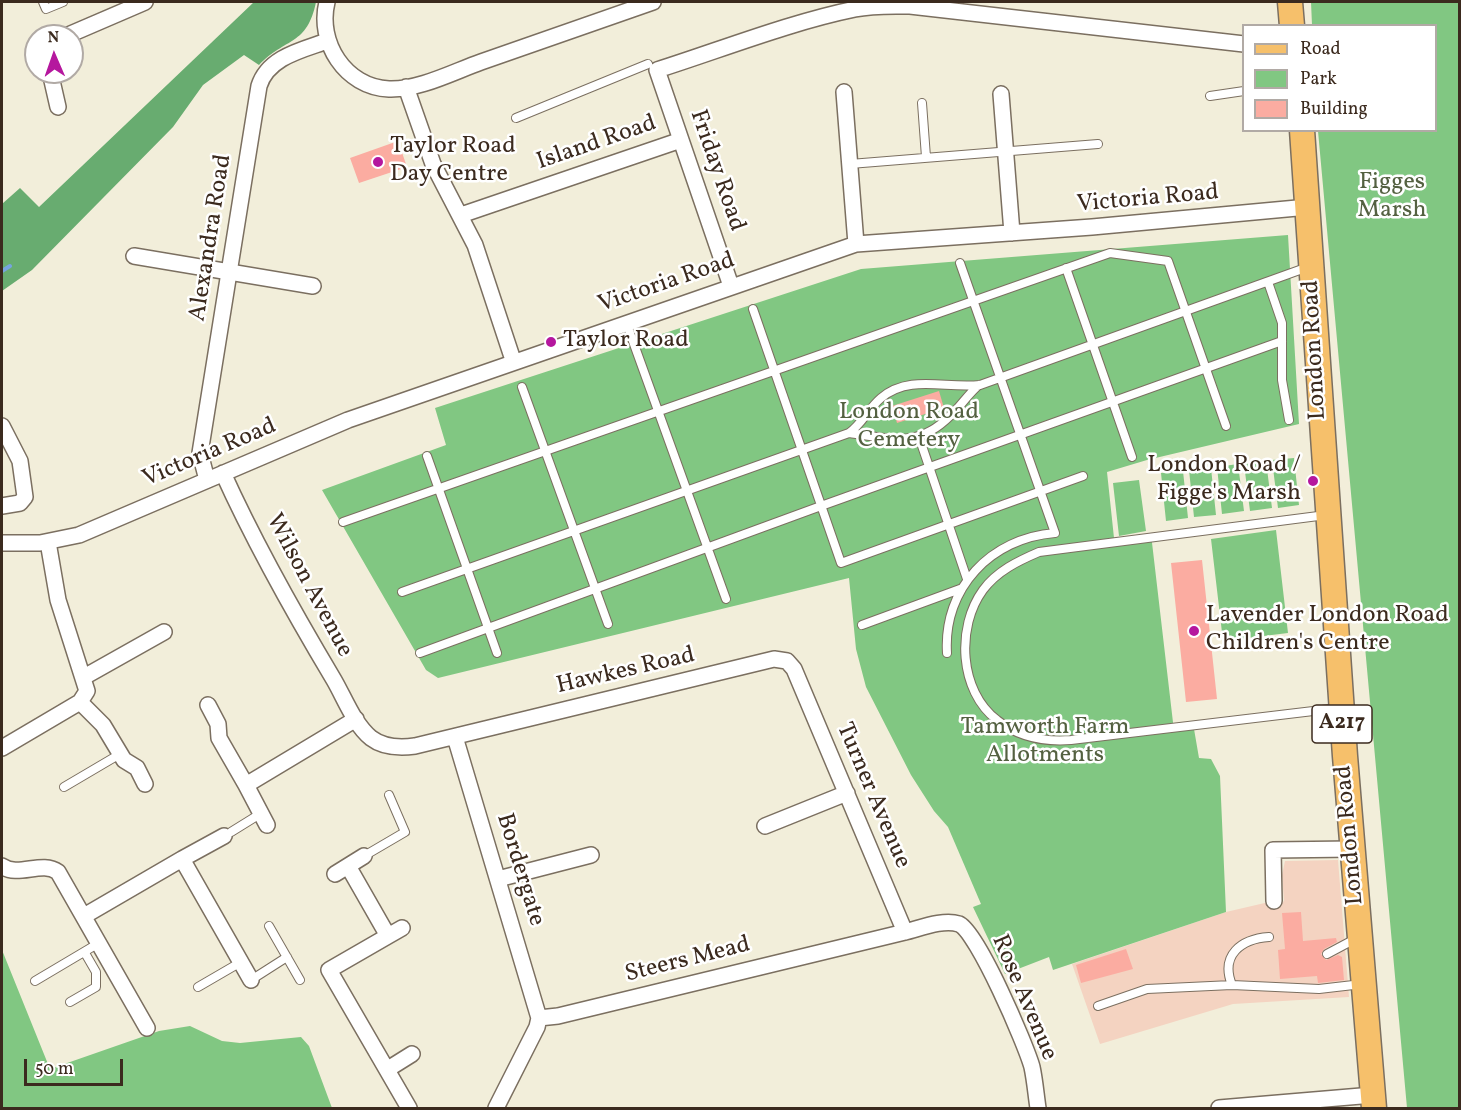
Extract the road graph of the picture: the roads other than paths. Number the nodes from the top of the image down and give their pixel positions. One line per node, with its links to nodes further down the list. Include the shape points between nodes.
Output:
1 (43, 2): 2 (lane, via 46,9)
2 (63, 2)
3 (145, 2): 8 (street)
4 (327, 2): 9 (street)
5 (652, 2): 13 (street)
6 (1290, 2): 7 (main road)
7 (1292, 24)
8 (84, 28)
9 (327, 41): 13 (street, via 355,77 378,87); 35 (street, Alexandra Road, via 282,58 262,79)
10 (1242, 44): 11 (street, via 910,6 876,7 855,9)
11 (653, 67): 20 (lane); 22 (street, Friday Road)
12 (53, 84): 19 (street)
13 (406, 87): 28 (street, via 433,164)
14 (1242, 91): 17 (lane)
15 (844, 92): 26 (street)
16 (1001, 94): 24 (street)
17 (1210, 96)
18 (922, 103): 25 (lane)
19 (58, 107)
20 (516, 118)
21 (1302, 132): 27 (main road, London Road / A217)
22 (681, 140): 28 (street, Island Road); 38 (street, Friday Road)
23 (1098, 144): 24 (lane)
24 (1005, 152): 25 (lane); 29 (street)
25 (926, 157): 26 (lane)
26 (850, 165): 30 (street)
27 (1308, 207): 29 (street, Victoria Road); 33 (main road, London Road / A217)
28 (461, 215): 45 (street, via 475,244)
29 (1012, 233): 30 (street, Victoria Road)
30 (856, 244): 38 (street, Victoria Road)
31 (134, 256): 35 (street)
32 (960, 263): 39 (lane)
33 (1311, 266): 36 (lane); 72 (main road, London Road / A217)
34 (1066, 268): 39 (lane); 41 (lane, via 1110,253 1168,261); 44 (lane)
35 (229, 272): 37 (street); 66 (street, Alexandra Road, via 200,453)
36 (1268, 282): 41 (lane); 43 (lane, via 1281,317)
37 (313, 286)
38 (731, 286): 42 (street, Victoria Road)
39 (974, 301): 47 (lane); 48 (lane)
40 (753, 309): 47 (lane)
41 (1185, 312): 44 (lane); 46 (lane)
42 (626, 321): 45 (street, Victoria Road); 52 (lane)
43 (1282, 341): 46 (lane); 53 (lane, via 1282,380)
44 (1094, 345): 48 (lane); 51 (lane)
45 (513, 360): 64 (street, Victoria Road, via 348,420)
46 (1205, 369): 51 (lane); 55 (lane)
47 (774, 372): 52 (lane); 59 (lane)
48 (1000, 377): 49 (lane); 57 (lane)
49 (980, 385): 56 (lane, via 900,386 882,397); 58 (lane, via 942,423)
50 (522, 387): 60 (lane)
51 (1113, 402): 57 (lane); 62 (lane)
52 (659, 413): 60 (lane); 68 (lane)
53 (1289, 420)
54 (2, 426): 70 (street, via 20,461 25,497 20,503)
55 (1226, 426)
56 (849, 433): 58 (lane, via 892,440); 59 (lane)
57 (1021, 435): 63 (lane); 69 (lane)
58 (919, 437): 63 (lane)
59 (802, 449): 68 (lane); 71 (lane)
60 (546, 451): 67 (lane); 75 (lane)
61 (427, 456): 67 (lane)
62 (1132, 457)
63 (929, 468): 71 (lane); 74 (lane)
64 (223, 473): 66 (street, Victoria Road); 97 (street, Wilson Avenue)
65 (1083, 476): 69 (lane)
66 (207, 480): 76 (street, Victoria Road, via 79,535)
67 (439, 489): 73 (lane); 79 (lane)
68 (686, 489): 75 (lane); 78 (lane)
69 (1041, 492): 74 (lane); 80 (lane, via 1055,532 1008,544 981,563)
70 (2, 506)
71 (821, 506): 74 (lane, via 841,563); 78 (lane)
72 (1327, 514): 96 (main road, London Road / A217); 96 (lane, via 1039,552 1006,568 983,589 971,612 965,654 968,671 986,708 997,720 1035,738 1071,740 1330,709)
73 (342, 522)
74 (949, 525): 80 (lane)
75 (574, 530): 79 (lane); 81 (lane)
76 (48, 542): 77 (street, Victoria Road); 92 (street, via 58,600)
77 (2, 543)
78 (708, 549): 81 (lane); 84 (lane)
79 (467, 568): 83 (lane); 87 (lane)
80 (967, 579): 82 (lane)
81 (596, 590): 85 (lane); 87 (lane)
82 (960, 590): 86 (lane); 91 (lane, via 948,625)
83 (402, 592)
84 (726, 599)
85 (608, 624)
86 (862, 625)
87 (488, 627): 89 (lane); 90 (lane)
88 (164, 632): 92 (street)
89 (420, 653)
90 (497, 653)
91 (947, 653)
92 (84, 677): 94 (street, via 87,691)
93 (798, 679): 98 (street, Hawkes Road, via 791,663 774,659); 104 (street, Turner Avenue)
94 (80, 702): 99 (street); 100 (street, via 104,725)
95 (208, 705): 102 (street, via 218,724 219,738)
96 (1341, 712): 109 (main road, London Road / A217)
97 (356, 719): 98 (street, Wilson Avenue, via 369,736 391,747); 102 (street)
98 (455, 737): 114 (street, Bordergate)
99 (2, 748)
100 (120, 754): 101 (street, via 137,768); 103 (lane)
101 (146, 784)
102 (246, 785): 106 (street)
103 (64, 787)
104 (847, 793): 107 (street); 120 (street, Turner Avenue)
105 (388, 795): 111 (lane, via 405,832)
106 (264, 819): 108 (lane)
107 (765, 826)
108 (227, 834): 112 (street)
109 (1352, 849): 115 (street, via 1273,850); 123 (main road, London Road / A217)
110 (591, 855): 114 (street)
111 (364, 856): 121 (street, via 341,870)
112 (183, 859): 116 (street); 128 (street)
113 (2, 866): 116 (street, via 12,871 53,869)
114 (498, 879): 137 (street, Bordergate)
115 (1274, 901)
116 (84, 916): 124 (street)
117 (945, 923): 120 (street, Steers Mead); 144 (street, Rose Avenue, via 958,924 969,931 987,966 1032,1067)
118 (269, 926): 127 (lane)
119 (402, 928): 121 (street)
120 (905, 932): 137 (street, Steers Mead)
121 (388, 936): 140 (street, via 326,964)
122 (1269, 937): 133 (lane, via 1243,942 1234,949 1229,961)
123 (1359, 937): 126 (lane); 132 (main road, London Road / A217)
124 (99, 943): 125 (lane); 138 (street)
125 (85, 953): 131 (lane); 135 (lane, via 96,972 96,987)
126 (1327, 954)
127 (287, 957): 129 (lane); 130 (lane)
128 (241, 962): 129 (street); 134 (lane)
129 (251, 980)
130 (300, 980)
131 (35, 981)
132 (1363, 984): 133 (lane, via 1319,989); 141 (main road, London Road / A217)
133 (1232, 985): 136 (lane, via 1146,989)
134 (198, 987)
135 (70, 1002)
136 (1098, 1006)
137 (538, 1018): 143 (street)
138 (147, 1028)
139 (412, 1054): 140 (street)
140 (388, 1069): 142 (street)
141 (1374, 1102): 145 (street)
142 (409, 1108)
143 (496, 1108)
144 (1038, 1108)
145 (1219, 1108)

